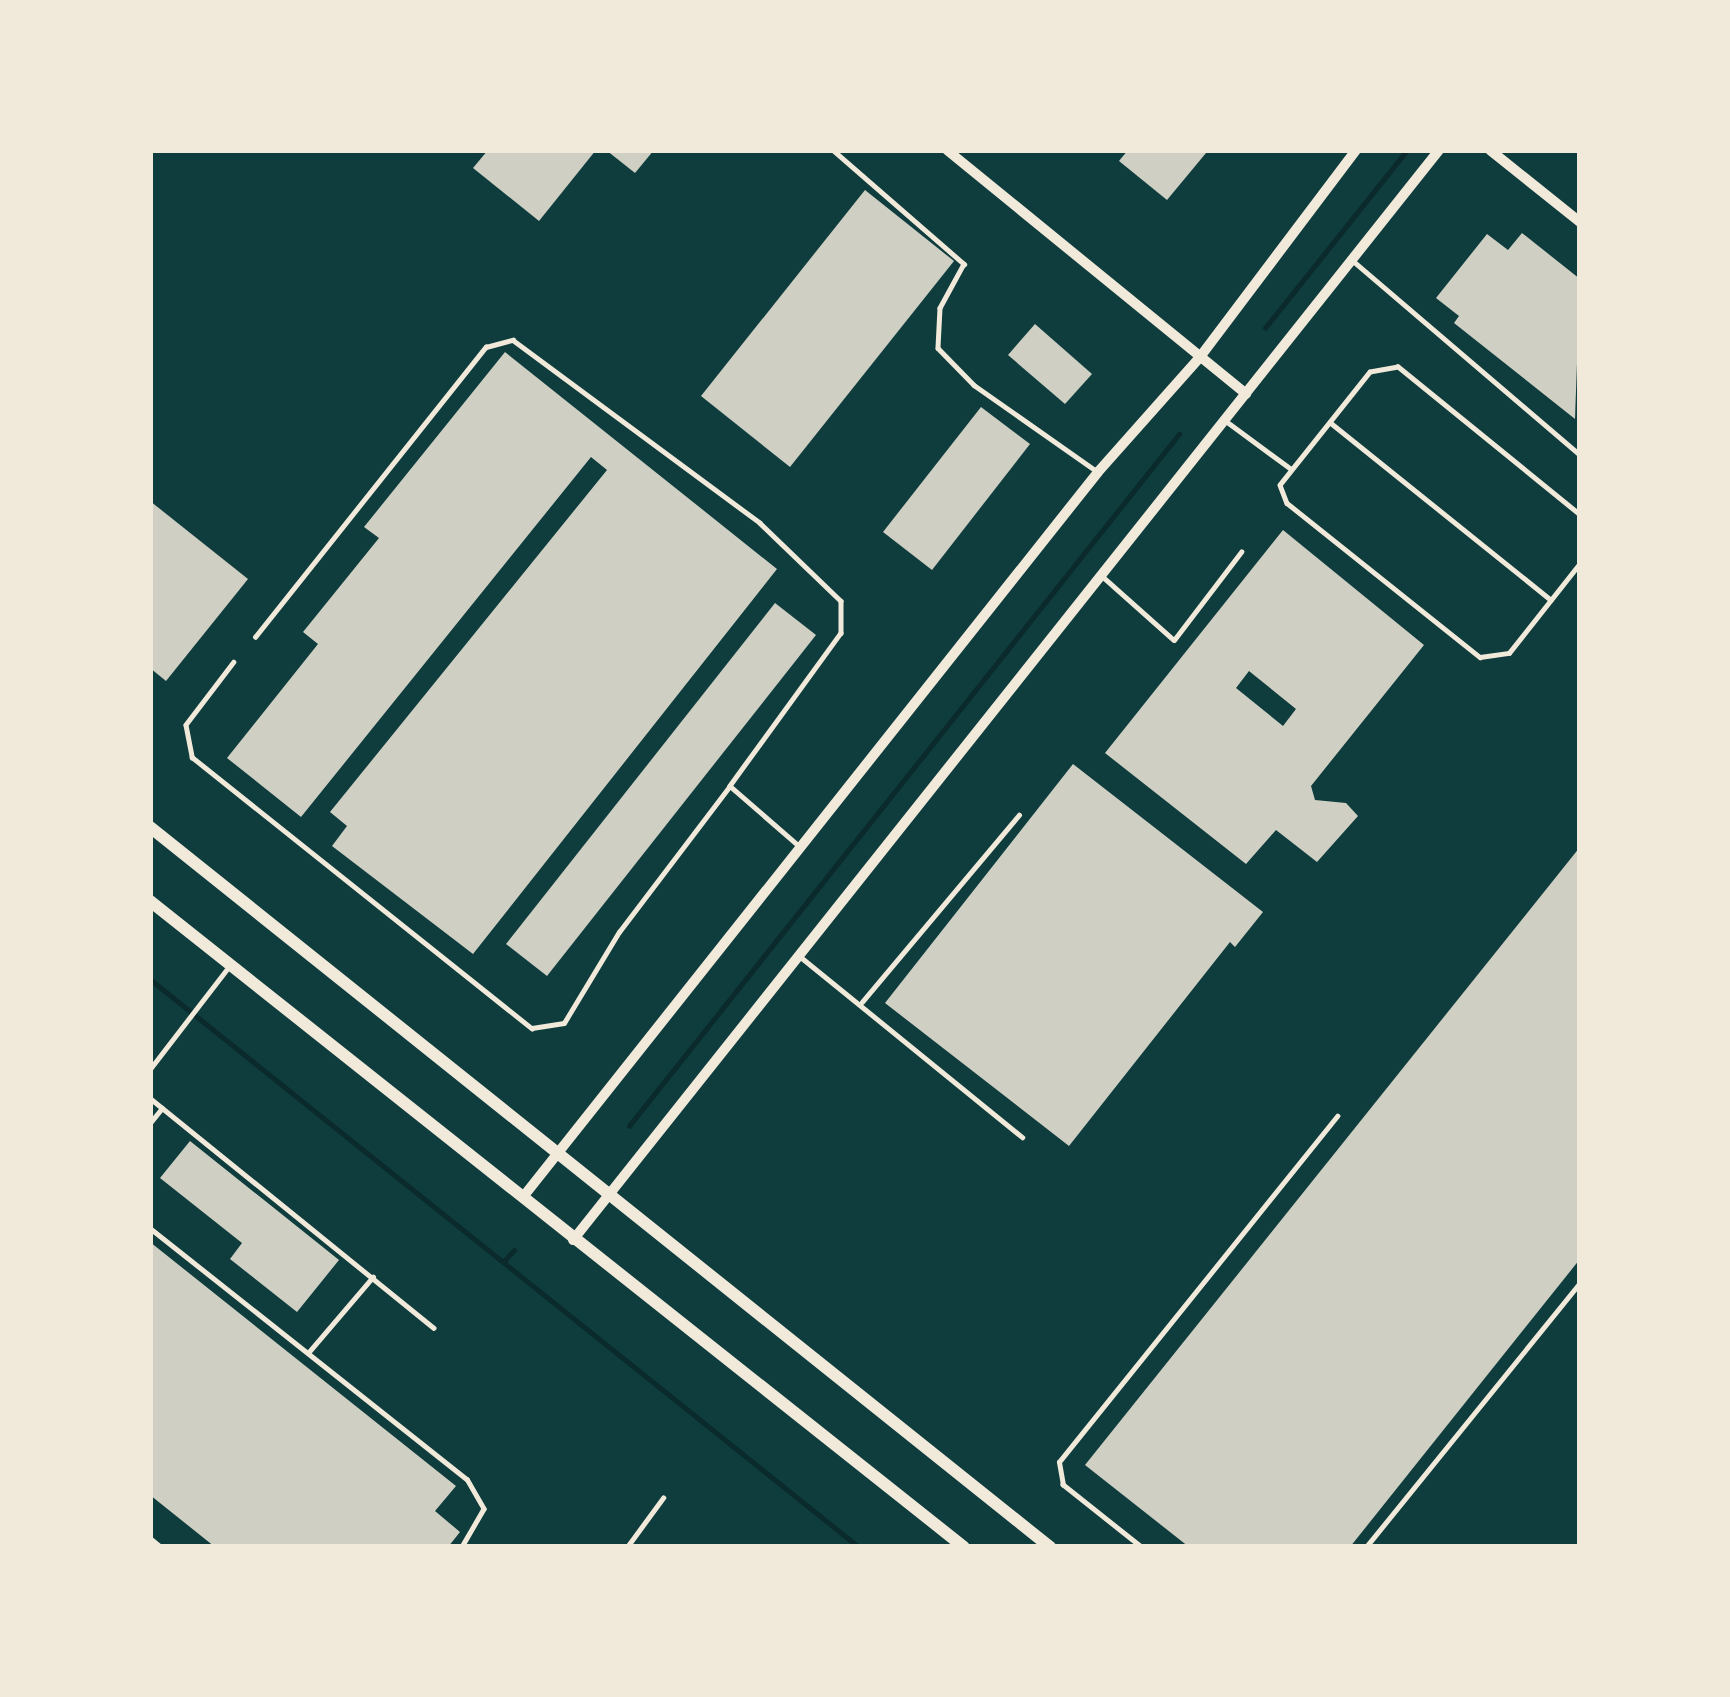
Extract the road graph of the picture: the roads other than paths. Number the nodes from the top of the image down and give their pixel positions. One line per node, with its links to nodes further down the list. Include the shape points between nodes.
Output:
1 (833, 150): 14 (lane, via 964,264 940,308 938,348 974,385)
2 (947, 150): 8 (street)
3 (1356, 150): 8 (street)
4 (1439, 150): 7 (street)
5 (1490, 150): 6 (street)
6 (1580, 222)
7 (1352, 260): 9 (street); 12 (lane)
8 (1200, 357): 9 (street); 14 (street)
9 (1246, 394): 10 (street)
10 (1226, 421): 13 (lane); 18 (street)
11 (1329, 422): 13 (lane); 15 (lane, via 1370,372 1398,367); 19 (lane)
12 (1580, 455)
13 (1292, 470): 19 (lane, via 1280,485 1287,503 1480,657 1509,653)
14 (1098, 472): 25 (street)
15 (1580, 515)
16 (1241, 552): 18 (lane, via 1174,640)
17 (1580, 563): 19 (lane)
18 (1102, 576): 27 (street)
19 (1551, 600)
20 (255, 638): 22 (lane, via 487,347 513,340 760,524 841,601 841,633)
21 (234, 662): 22 (lane, via 186,725 192,757 532,1028 564,1022)
22 (730, 786): 25 (lane)
23 (1019, 815): 29 (lane)
24 (150, 827): 36 (street)
25 (801, 848): 36 (street)
26 (150, 901): 28 (street)
27 (797, 954): 29 (lane); 37 (street)
28 (230, 965): 30 (lane); 38 (street)
29 (862, 1002): 35 (lane)
30 (150, 1069)
31 (150, 1098): 32 (lane)
32 (162, 1108): 34 (lane); 41 (lane)
33 (1337, 1115): 52 (lane, via 1059,1462 1063,1485)
34 (150, 1123)
35 (1022, 1137)
36 (560, 1148): 37 (street); 38 (street)
37 (613, 1193): 40 (street); 51 (street)
38 (523, 1196): 40 (street)
39 (150, 1228): 44 (lane)
40 (573, 1240): 50 (street)
41 (373, 1276): 43 (lane); 44 (lane)
42 (1580, 1283): 53 (lane)
43 (434, 1328)
44 (308, 1353): 48 (lane, via 467,1479 484,1509)
45 (663, 1498): 49 (lane)
46 (150, 1538): 47 (lane)
47 (161, 1547)
48 (462, 1547)
49 (627, 1547)
50 (964, 1547)
51 (1050, 1547)
52 (1141, 1547)
53 (1366, 1547)

